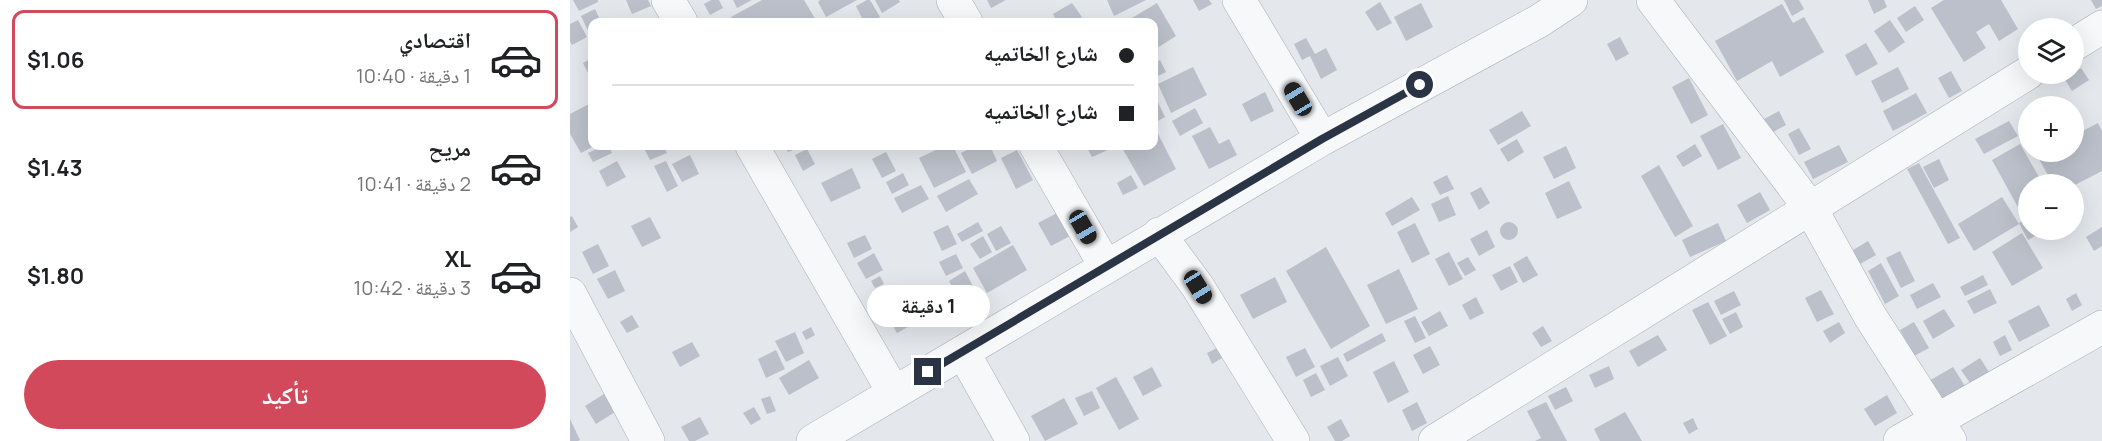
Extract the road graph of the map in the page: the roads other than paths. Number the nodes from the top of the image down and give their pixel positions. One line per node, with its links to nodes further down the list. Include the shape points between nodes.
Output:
1 (668, 0): 7 (street)
2 (953, 0): 8 (street)
3 (1239, 0): 12 (street)
4 (1571, 0): 6 (street)
5 (1653, 0): 15 (street)
6 (1533, 10): 12 (street)
7 (679, 18)
8 (964, 18)
9 (2102, 27): 10 (street)
10 (2084, 38)
11 (2018, 79): 15 (street)
12 (1322, 139): 16 (street)
13 (754, 150): 21 (street)
14 (1038, 150): 17 (street)
15 (1810, 209): 22 (street, via 1870,316); 27 (street)
16 (1159, 234): 17 (street); 26 (street, via 1198,287)
17 (1106, 267): 20 (street)
18 (570, 294): 23 (street)
19 (2102, 327): 22 (street)
20 (963, 352): 21 (street); 25 (street)
21 (894, 393): 24 (street)
22 (1943, 431): 28 (street)
23 (648, 441)
24 (813, 441)
25 (1013, 441)
26 (1293, 441)
27 (1435, 441)
28 (1900, 441)

